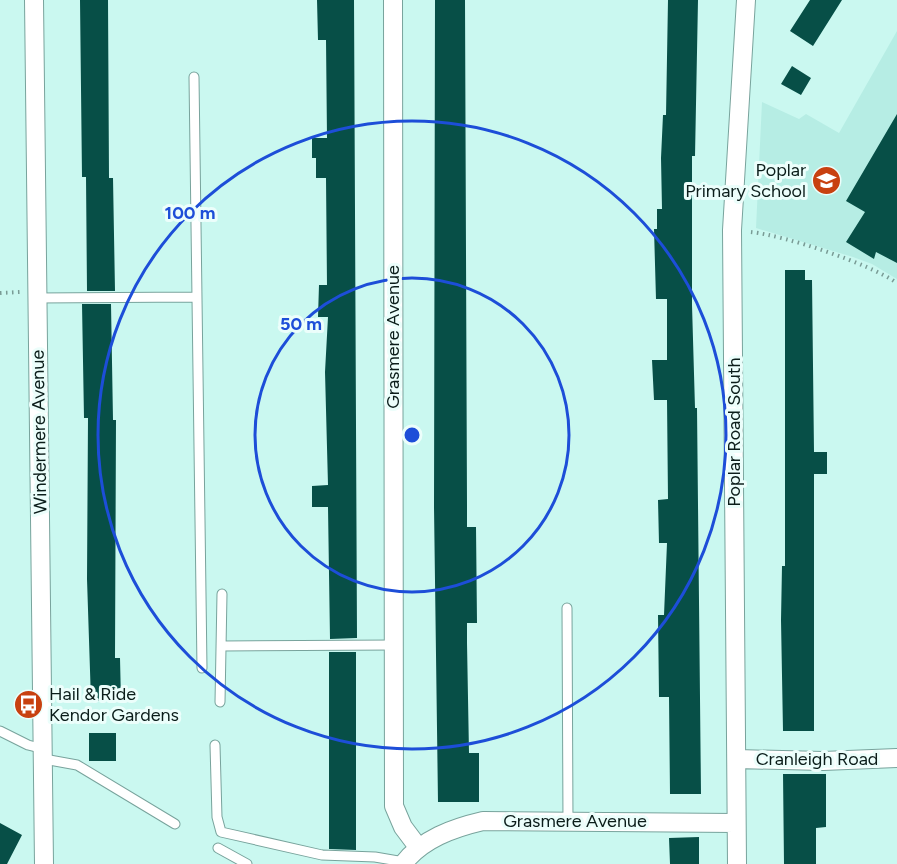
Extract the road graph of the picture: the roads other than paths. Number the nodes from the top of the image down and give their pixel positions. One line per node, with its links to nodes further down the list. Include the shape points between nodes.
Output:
1 (34, 0): 6 (street, Windermere Avenue)
2 (393, 0): 9 (street, Grasmere Avenue)
3 (746, 0): 17 (street, Poplar Road South, via 732,230)
4 (194, 77): 5 (lane)
5 (197, 297): 6 (lane); 11 (lane)
6 (37, 298): 15 (street, Windermere Avenue)
7 (222, 594): 10 (lane)
8 (567, 608): 18 (lane)
9 (395, 645): 10 (lane); 21 (street, Grasmere Avenue, via 394,806)
10 (222, 646): 12 (lane)
11 (202, 668)
12 (220, 702)
13 (0, 731): 15 (lane)
14 (215, 745): 23 (lane, via 221,832 322,855 375,856)
15 (44, 754): 20 (lane, via 77,765); 24 (street, Windermere Avenue)
16 (897, 758): 17 (street, Cranleigh Road)
17 (737, 759): 19 (street, Poplar Road South)
18 (568, 821): 19 (street, Grasmere Avenue); 21 (street, Grasmere Avenue, via 483,821 448,831)
19 (736, 823): 26 (street, Poplar Road South)
20 (175, 824)
21 (418, 847): 23 (street, Grasmere Avenue)
22 (218, 848): 25 (lane)
23 (404, 863)
24 (44, 864)
25 (247, 864)
26 (737, 864)

